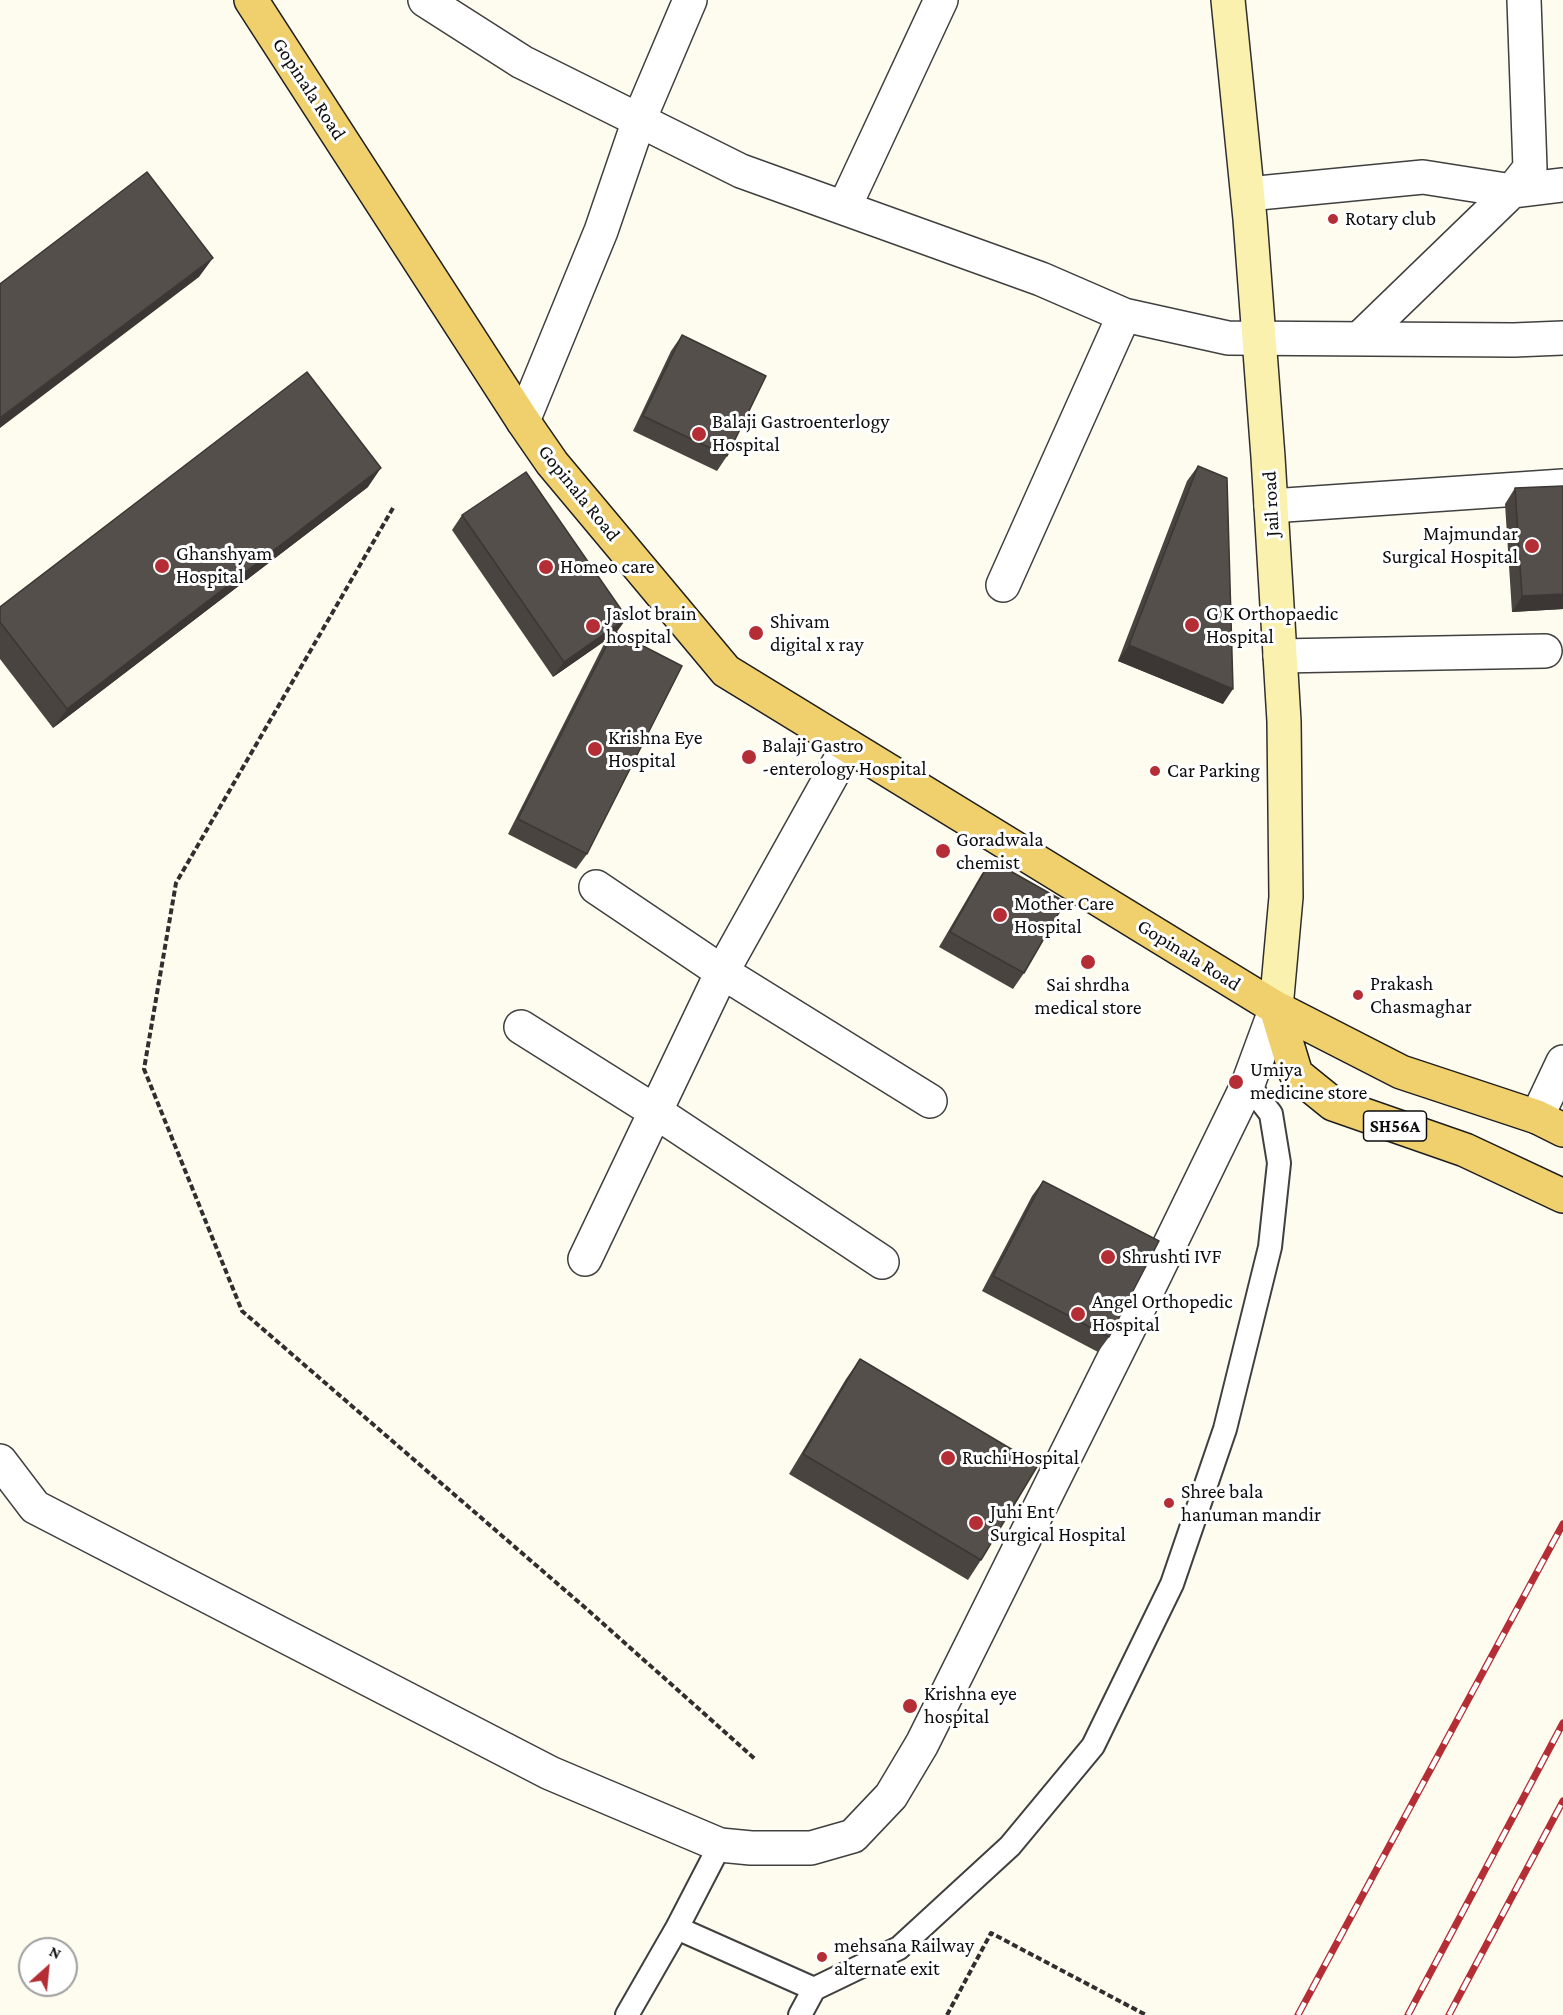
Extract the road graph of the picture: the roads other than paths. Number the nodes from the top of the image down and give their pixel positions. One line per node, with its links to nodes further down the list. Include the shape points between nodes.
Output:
1 (251, 0): 16 (main road, Gopinala Road)
2 (690, 0): 7 (street)
3 (941, 0): 11 (street)
4 (1228, 0): 10 (street, Jail road)
5 (1524, 0): 9 (street, via 1530,168)
6 (444, 5): 7 (street, via 522,62)
7 (639, 120): 11 (street, via 741,171); 16 (street, via 601,231)
8 (1563, 185): 9 (street)
9 (1512, 191): 10 (street, via 1423,177); 15 (street)
10 (1248, 194): 14 (street, Jail road)
11 (844, 208): 12 (street, via 1041,279)
12 (1124, 315): 14 (street, via 1228,338); 19 (street)
13 (1563, 338): 15 (street)
14 (1259, 339): 15 (street); 18 (street, Jail road)
15 (1359, 339)
16 (523, 422): 22 (main road, Gopinala Road, via 552,463 726,671)
17 (1563, 486): 18 (street)
18 (1271, 506): 21 (street, Jail road)
19 (1003, 585)
20 (1545, 651): 21 (street)
21 (1280, 656): 25 (street, Jail road, via 1286,897)
22 (848, 746): 24 (street); 25 (main road, Gopinala Road)
23 (596, 886): 24 (street)
24 (722, 972): 29 (street); 30 (street)
25 (1276, 1008): 28 (street); 31 (main road, Gopinala Road, via 1401,1072); 32 (main road, SH56A, via 1296,1074 1333,1104 1465,1150)
26 (521, 1027): 30 (street)
27 (1563, 1062): 31 (street)
28 (1248, 1084): 38 (street, via 922,1743 891,1796 853,1836 811,1848); 40 (lane, via 1270,1114 1279,1162 1270,1247 1225,1429 1172,1584 1093,1746 1010,1846 899,1948)
29 (930, 1101)
30 (656, 1112): 33 (street); 34 (street)
31 (1550, 1124)
32 (1563, 1196)
33 (585, 1259)
34 (882, 1262)
35 (0, 1461): 37 (street)
36 (0, 1492): 37 (street)
37 (35, 1507): 38 (street, via 549,1773)
38 (720, 1845): 39 (lane)
39 (678, 1928): 40 (lane); 41 (lane)
40 (814, 1989): 42 (lane)
41 (627, 2015)
42 (800, 2015)

